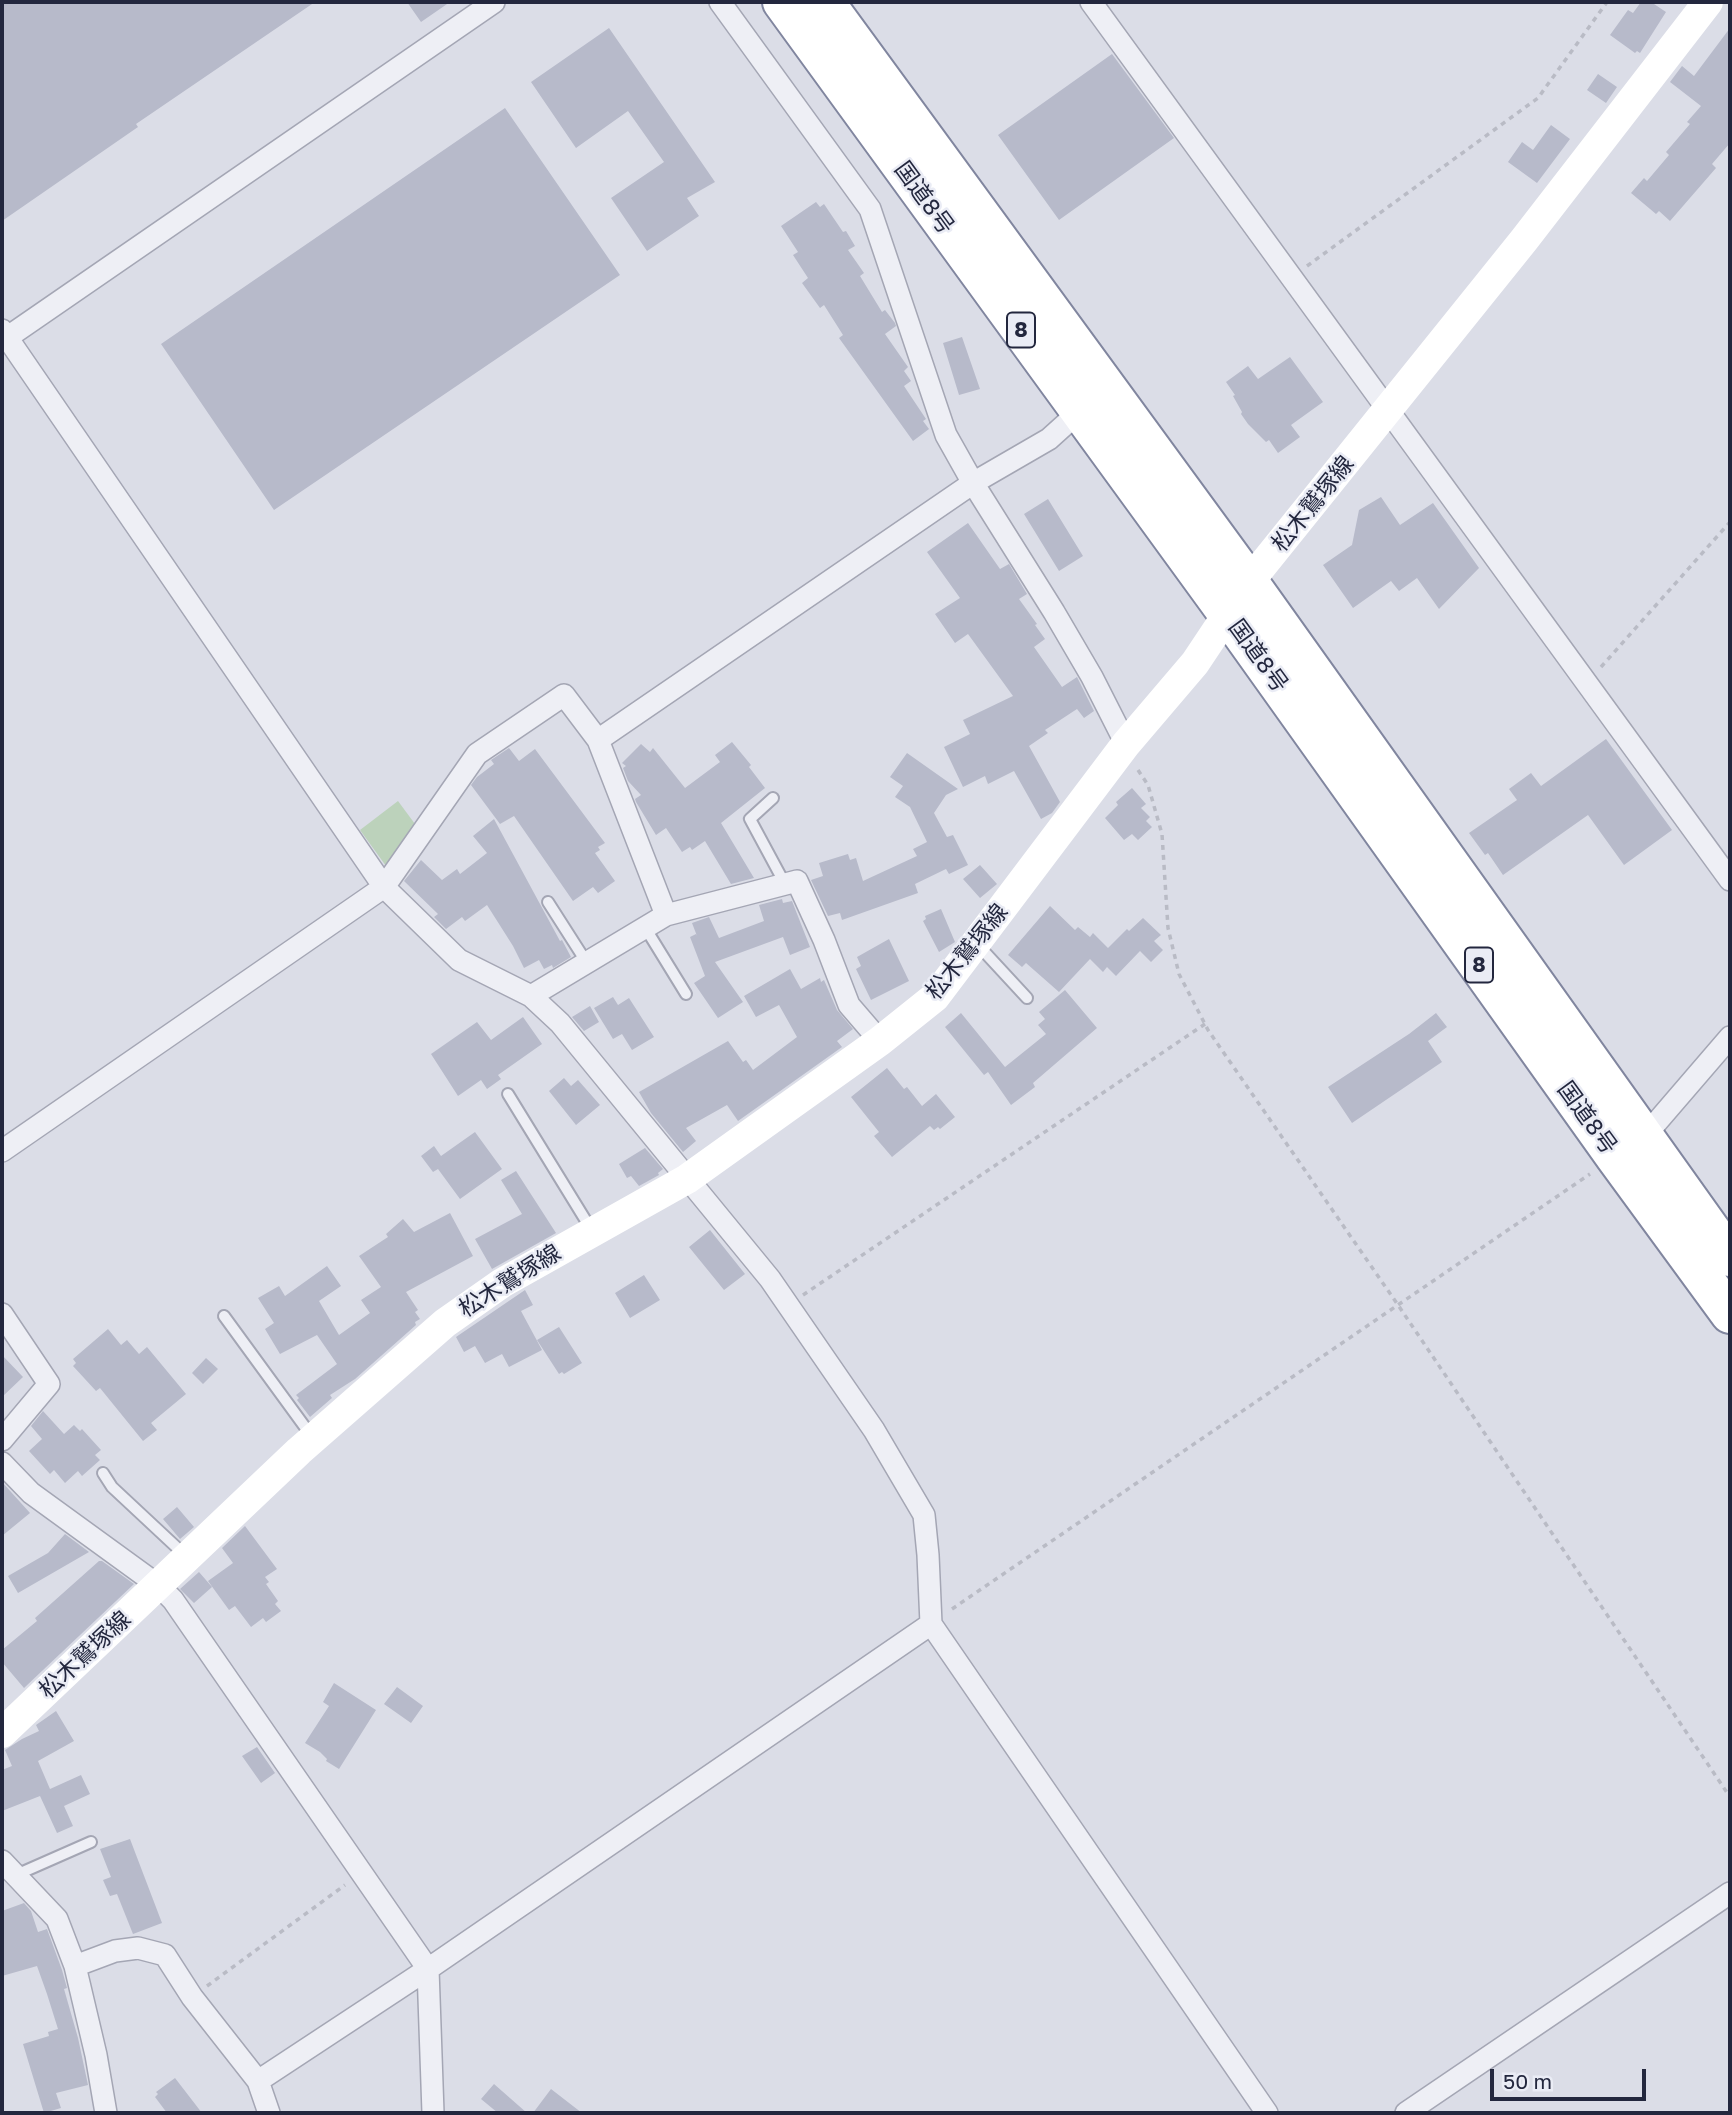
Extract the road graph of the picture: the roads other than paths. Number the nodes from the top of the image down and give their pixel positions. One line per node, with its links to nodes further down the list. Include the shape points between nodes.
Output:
1 (494, 2): 11 (street)
2 (720, 2): 14 (street, via 870,209 946,435)
3 (775, 2): 9 (highway)
4 (782, 2): 9 (highway, 国道8号 / 8)
5 (825, 2): 10 (highway, 国道8号 / 8)
6 (840, 2): 10 (highway)
7 (1091, 2): 13 (street)
8 (1708, 2): 13 (main road, 松木鷲塚線)
9 (812, 44): 12 (highway, 国道8号 / 8)
10 (934, 151): 15 (highway, 国道8号 / 8)
11 (3, 336): 22 (street)
12 (1080, 411): 14 (street, via 1049,439); 16 (highway, 国道8号 / 8)
13 (1389, 411): 15 (main road, 松木鷲塚線); 20 (street)
14 (973, 483): 17 (street); 18 (street, via 1092,677)
15 (1249, 582): 16 (main road, 松木鷲塚線); 34 (highway, 国道8号 / 8)
16 (1229, 615): 18 (main road, 松木鷲塚線); 34 (highway, 国道8号 / 8)
17 (598, 740): 22 (street, via 564,695 477,754); 24 (street)
18 (1124, 746): 26 (main road, 松木鷲塚線)
19 (773, 798): 21 (lane, via 750,819)
20 (1730, 880)
21 (785, 884): 24 (street); 32 (street, via 796,881 849,1005)
22 (384, 887): 29 (street, via 459,960); 35 (street)
23 (548, 902): 27 (lane)
24 (666, 915): 25 (street)
25 (646, 929): 27 (street); 28 (lane)
26 (976, 943): 30 (lane); 32 (main road, 松木鷲塚線, via 935,998)
27 (587, 963): 29 (street)
28 (686, 994)
29 (531, 996): 36 (street, via 560,1023)
30 (1027, 998)
31 (1730, 1037): 34 (street)
32 (880, 1041): 36 (main road, 松木鷲塚線)
33 (508, 1094): 37 (lane)
34 (1629, 1147): 38 (highway, 国道8号 / 8); 40 (highway, 国道8号 / 8)
35 (2, 1152)
36 (687, 1179): 37 (main road, 松木鷲塚線); 48 (street, via 770,1279 874,1430 924,1515)
37 (592, 1231): 42 (main road, 松木鷲塚線, via 444,1323)
38 (1730, 1257)
39 (2, 1314): 43 (street, via 49,1384)
40 (1730, 1314)
41 (224, 1316): 42 (lane)
42 (313, 1438): 46 (main road, 松木鷲塚線)
43 (2, 1440)
44 (2, 1462): 47 (street, via 31,1493)
45 (103, 1473): 46 (lane, via 112,1487)
46 (188, 1558): 47 (main road, 松木鷲塚線)
47 (159, 1586): 49 (main road, 松木鷲塚線); 54 (street)
48 (931, 1624): 54 (street); 59 (street)
49 (2, 1733)
50 (91, 1842): 51 (lane)
51 (9, 1868): 53 (street, via 57,1919)
52 (1730, 1892): 60 (street)
53 (75, 1966): 55 (street, via 138,1948 165,1955); 56 (street)
54 (428, 1969): 55 (street); 58 (street)
55 (258, 2081): 57 (street)
56 (106, 2113)
57 (269, 2113)
58 (433, 2113)
59 (1267, 2113)
60 (1406, 2113)

